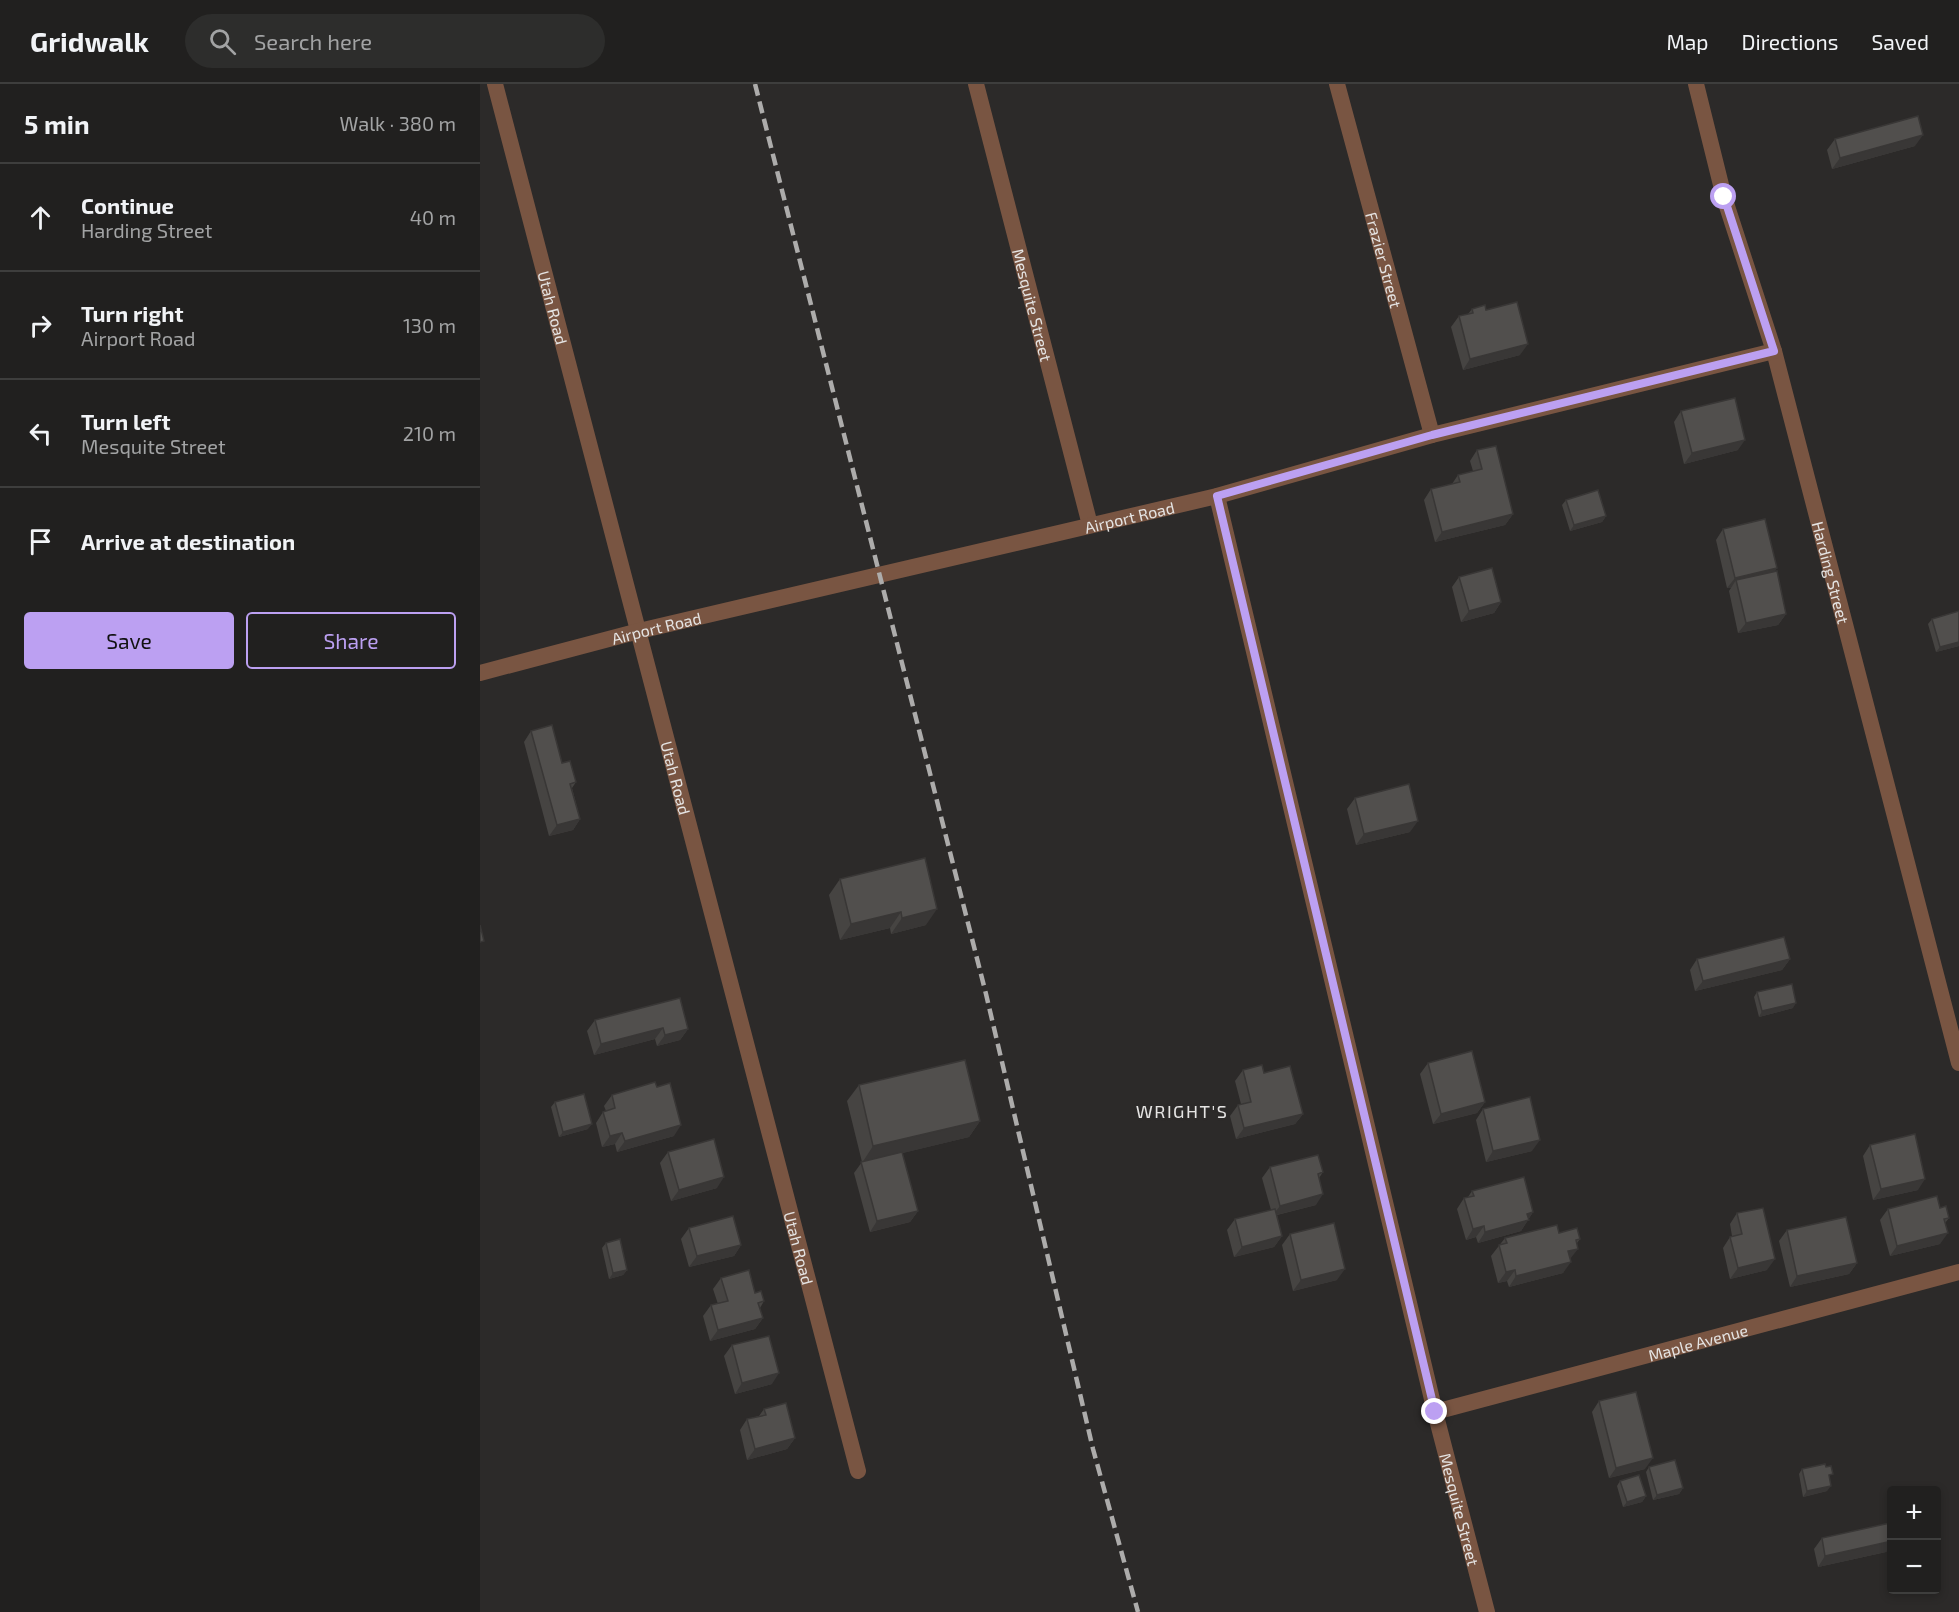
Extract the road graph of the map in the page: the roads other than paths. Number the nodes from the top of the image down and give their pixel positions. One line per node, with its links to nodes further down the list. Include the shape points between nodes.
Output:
1 (495, 84): 9 (street, Utah Road)
2 (976, 84): 8 (street, Mesquite Street)
3 (1338, 84): 6 (street, Frazier Street)
4 (1696, 84): 5 (street, Harding Street, via 1724,197)
5 (1774, 351): 6 (street, Airport Road); 11 (street, Harding Street)
6 (1432, 435): 7 (street, Airport Road)
7 (1217, 496): 8 (street, Airport Road); 13 (street, Mesquite Street)
8 (1090, 525): 9 (street, Airport Road)
9 (639, 632): 10 (street, Airport Road); 14 (street, Utah Road)
10 (480, 673)
11 (1959, 1063)
12 (1959, 1272): 13 (street, Maple Avenue)
13 (1435, 1412): 15 (street, Mesquite Street)
14 (858, 1471)
15 (1487, 1612)

